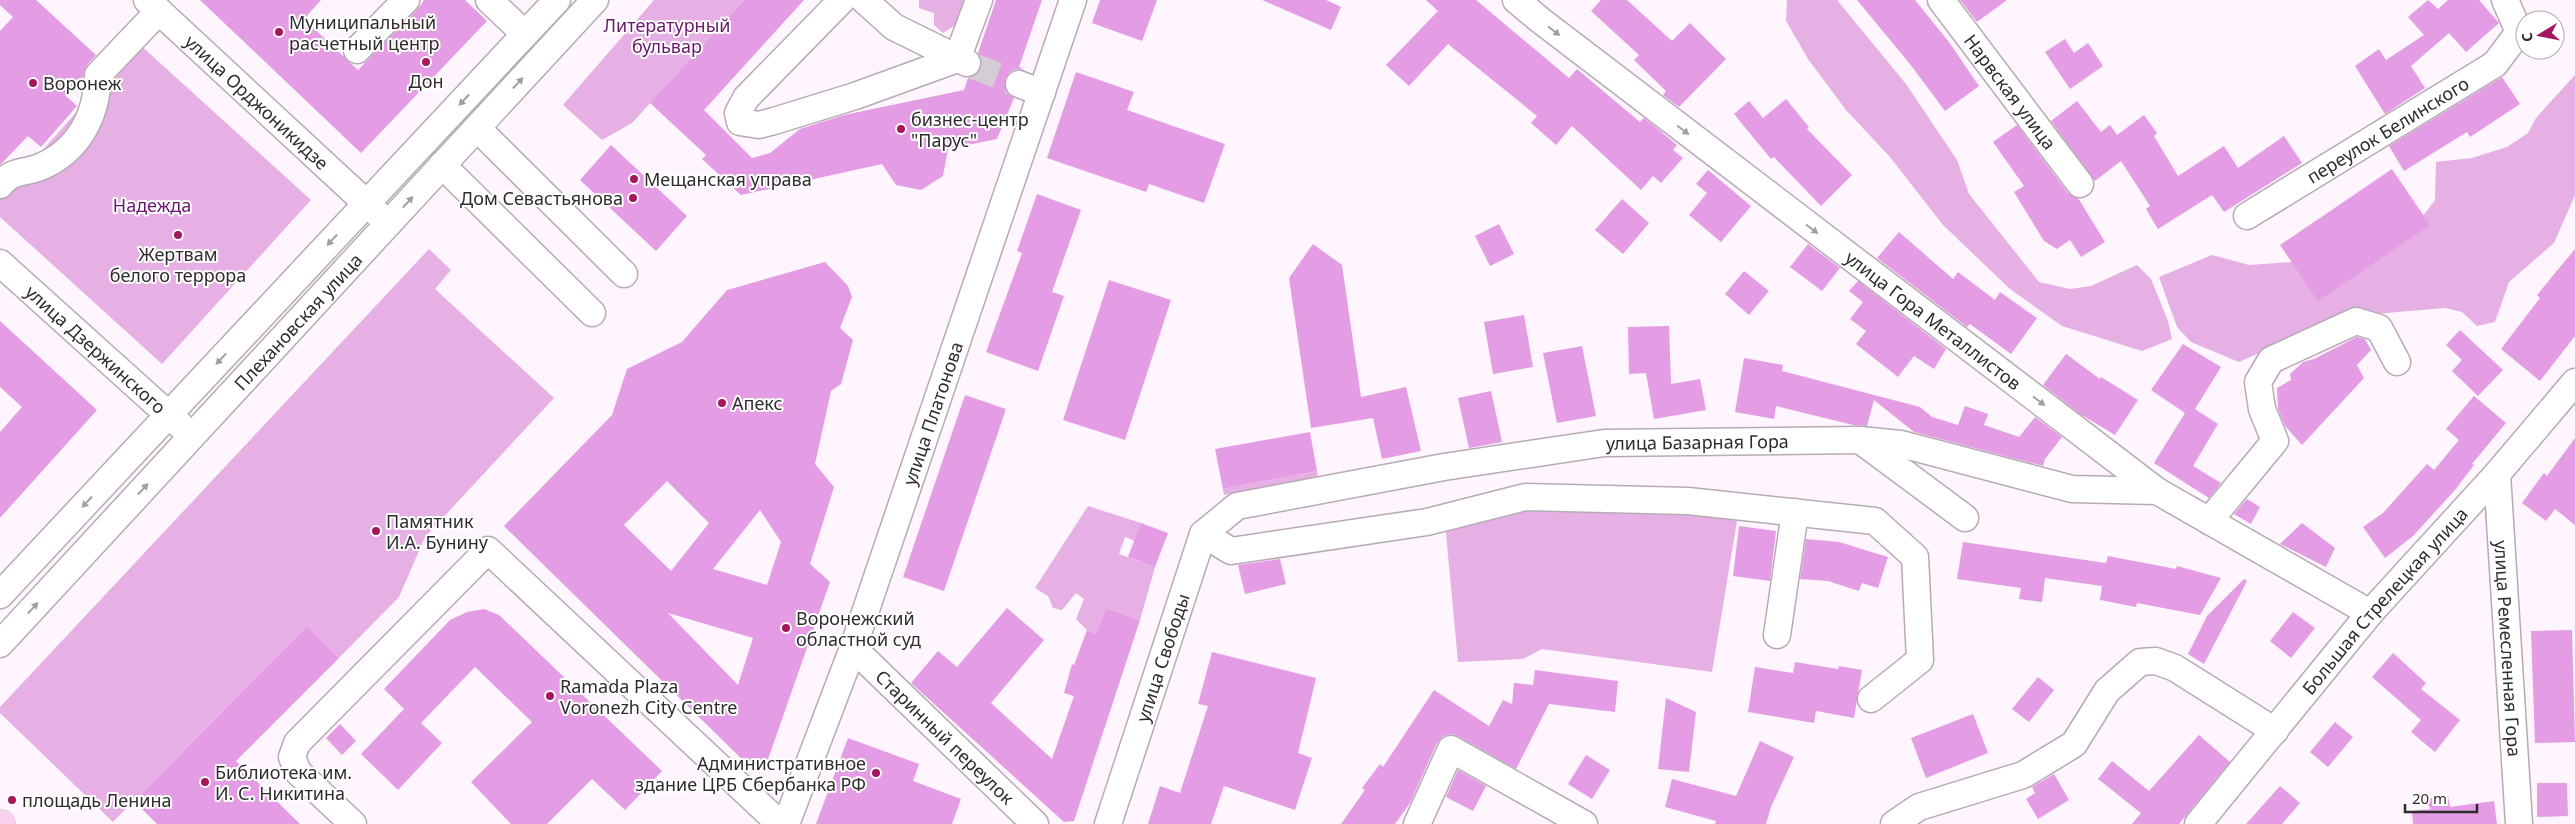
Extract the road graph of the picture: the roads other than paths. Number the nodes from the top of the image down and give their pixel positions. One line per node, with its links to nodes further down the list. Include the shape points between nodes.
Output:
1 (406, 0): 14 (street)
2 (489, 0): 13 (street)
3 (557, 0): 13 (street, Плехановская улица)
4 (595, 0): 16 (street, Плехановская улица, one-way to 4)
5 (842, 0): 15 (street, via 746,98 738,113 740,122 759,125 774,121)
6 (864, 0): 15 (street, via 894,28)
7 (979, 0): 15 (street)
8 (1073, 0): 41 (street, улица Платонова, via 1031,88)
9 (1516, 0): 32 (street, улица Гора Металлистов, one-way to 32)
10 (1941, 0): 18 (street, Нарвская улица)
11 (2505, 0): 21 (street, переулок Белинского, via 2519,32 2495,64)
12 (153, 6): 19 (street, via 98,76 92,115 76,142 50,163 11,173); 20 (street, улица Орджоникидзе)
13 (525, 34): 20 (street, Плехановская улица, one-way to 20)
14 (357, 50)
15 (965, 62)
16 (477, 128): 17 (street, Плехановская улица); 24 (street)
17 (442, 165): 22 (street, Плехановская улица, one-way to 17); 25 (street)
18 (2080, 184)
19 (0, 185)
20 (365, 205): 22 (street, улица Орджоникидзе); 28 (street, Плехановская улица, one-way to 28)
21 (2246, 216)
22 (389, 223): 29 (street, Плехановская улица)
23 (0, 263): 28 (street, улица Дзержинского)
24 (624, 274)
25 (592, 313)
26 (2397, 362): 35 (street, via 2379,328 2356,321 2271,360 2258,382 2262,409 2276,441)
27 (2571, 394): 31 (street, Большая Стрелецкая улица)
28 (168, 415): 29 (street, улица Дзержинского); 37 (street, Плехановская улица, one-way to 37)
29 (192, 436): 40 (street, Плехановская улица, one-way to 29)
30 (1860, 440): 32 (street, улица Базарная Гора, via 1901,444 2072,489); 34 (street); 36 (street, улица Базарная Гора, via 1604,443 1444,467 1237,506)
31 (2497, 474): 38 (street, Большая Стрелецкая улица); 53 (street, улица Ремесленная Гора)
32 (2157, 491): 35 (street, улица Гора Металлистов)
33 (1795, 512): 36 (street, via 1688,501 1525,497 1427,522 1231,551); 39 (street); 42 (street, via 1875,520 1915,557 1920,660)
34 (1965, 518)
35 (2209, 521): 38 (street, улица Гора Металлистов)
36 (1204, 534): 48 (street, улица Свободы)
37 (0, 595)
38 (2370, 612): 43 (street, Большая Стрелецкая улица)
39 (1777, 635)
40 (0, 644)
41 (853, 648): 46 (street, улица Платонова); 47 (street, Старинный переулок)
42 (1871, 699)
43 (2275, 731): 51 (street, via 2175,668 2156,661 2140,662 2107,691 2074,744 2024,775 1919,807); 52 (street, Большая Стрелецкая улица)
44 (353, 824): 45 (street, via 298,772 292,757 297,743 488,550)
45 (780, 824)
46 (786, 824)
47 (1035, 824)
48 (1108, 824)
49 (1417, 824): 50 (street, via 1451,749)
50 (1584, 824)
51 (1894, 824)
52 (2198, 824)
53 (2519, 824)

